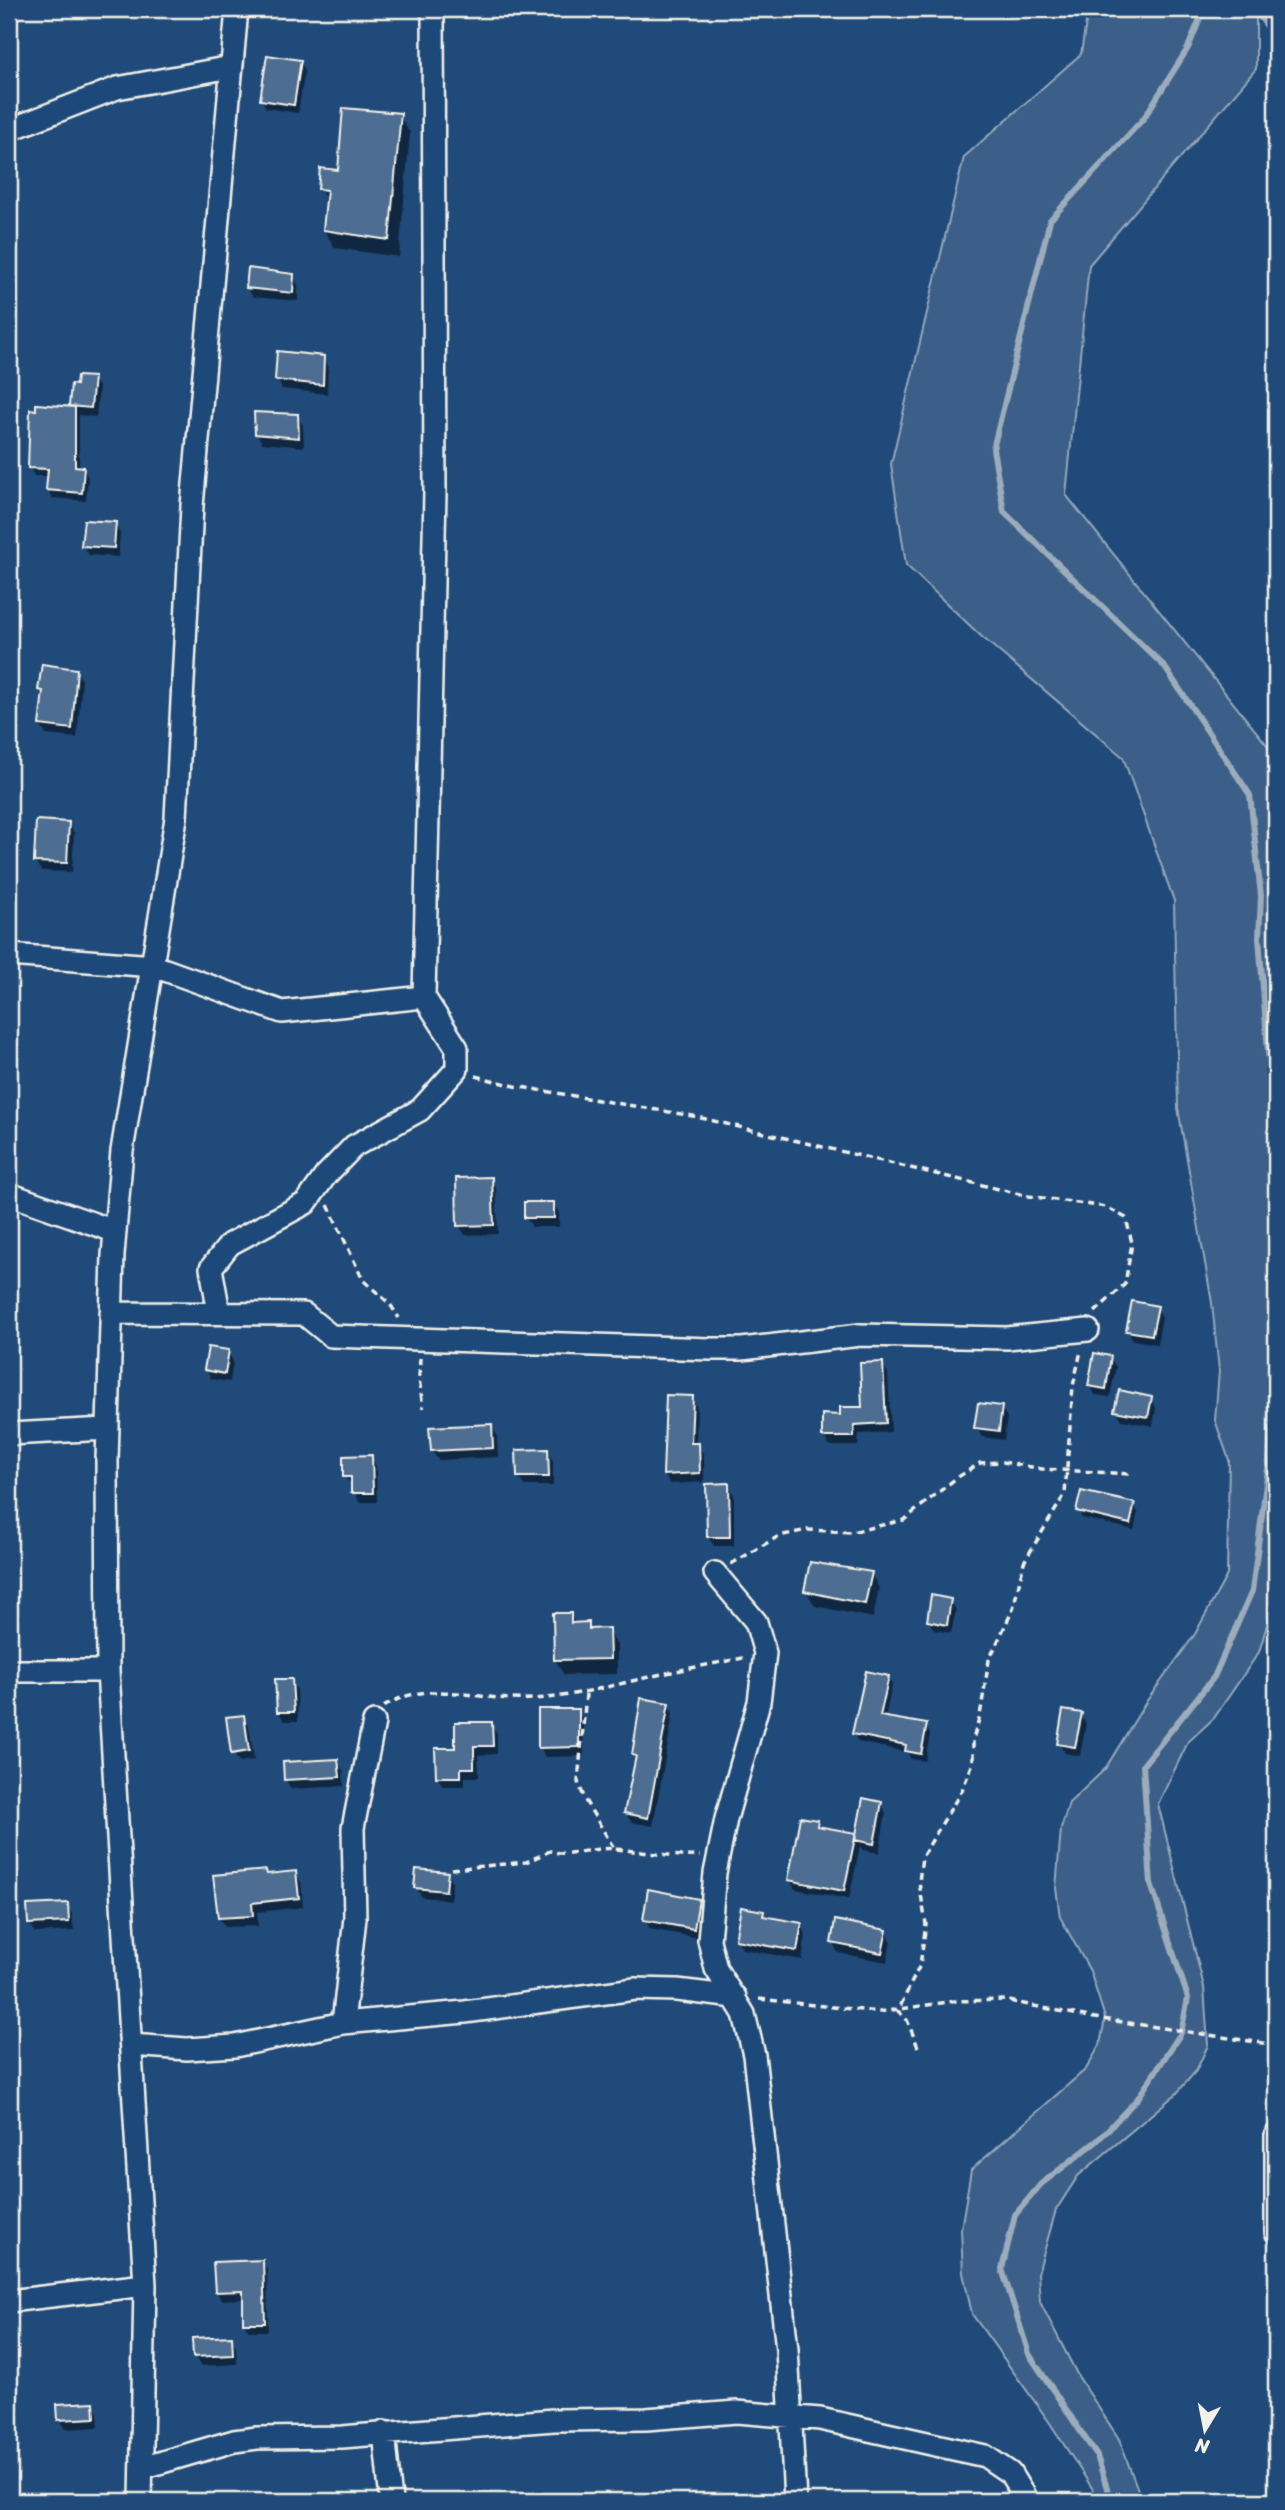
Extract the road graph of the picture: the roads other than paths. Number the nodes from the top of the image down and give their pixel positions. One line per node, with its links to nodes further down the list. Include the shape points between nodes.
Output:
1 (237, 9): 3 (street)
2 (433, 9): 7 (street, via 435,492)
3 (231, 67): 4 (street, via 117,88); 6 (street, via 192,506 176,818)
4 (9, 130)
5 (9, 955): 6 (street)
6 (153, 966): 7 (street, via 282,1012); 9 (street, via 122,1152)
7 (424, 997): 10 (street, via 457,1048 457,1069 420,1110 354,1146 306,1203 230,1244 211,1268)
8 (9, 1194): 9 (street)
9 (114, 1231): 11 (street)
10 (219, 1312): 11 (street); 12 (street, via 304,1314 331,1336 742,1349 860,1335 1007,1338)
11 (111, 1313): 13 (street)
12 (1088, 1331)
13 (107, 1429): 14 (street); 17 (street)
14 (9, 1434)
15 (715, 1573): 19 (street, via 756,1622 765,1653 760,1702 726,1819 709,1940 716,1969)
16 (9, 1671): 17 (street)
17 (107, 1671): 21 (street)
18 (374, 1722): 20 (street, via 353,1828 355,1918)
19 (735, 1997): 20 (street, via 635,1989); 26 (street, via 754,2055)
20 (343, 2023): 21 (street, via 235,2046)
21 (131, 2045): 24 (street)
22 (1276, 2135): 23 (street)
23 (1276, 2232)
24 (145, 2285): 25 (street); 28 (street)
25 (9, 2301)
26 (793, 2416): 27 (street, via 737,2412); 31 (street); 32 (street, via 985,2456 1010,2473)
27 (384, 2432): 28 (street, via 234,2441); 30 (street)
28 (142, 2469): 29 (street)
29 (141, 2501)
30 (391, 2501)
31 (795, 2501)
32 (1027, 2501)

